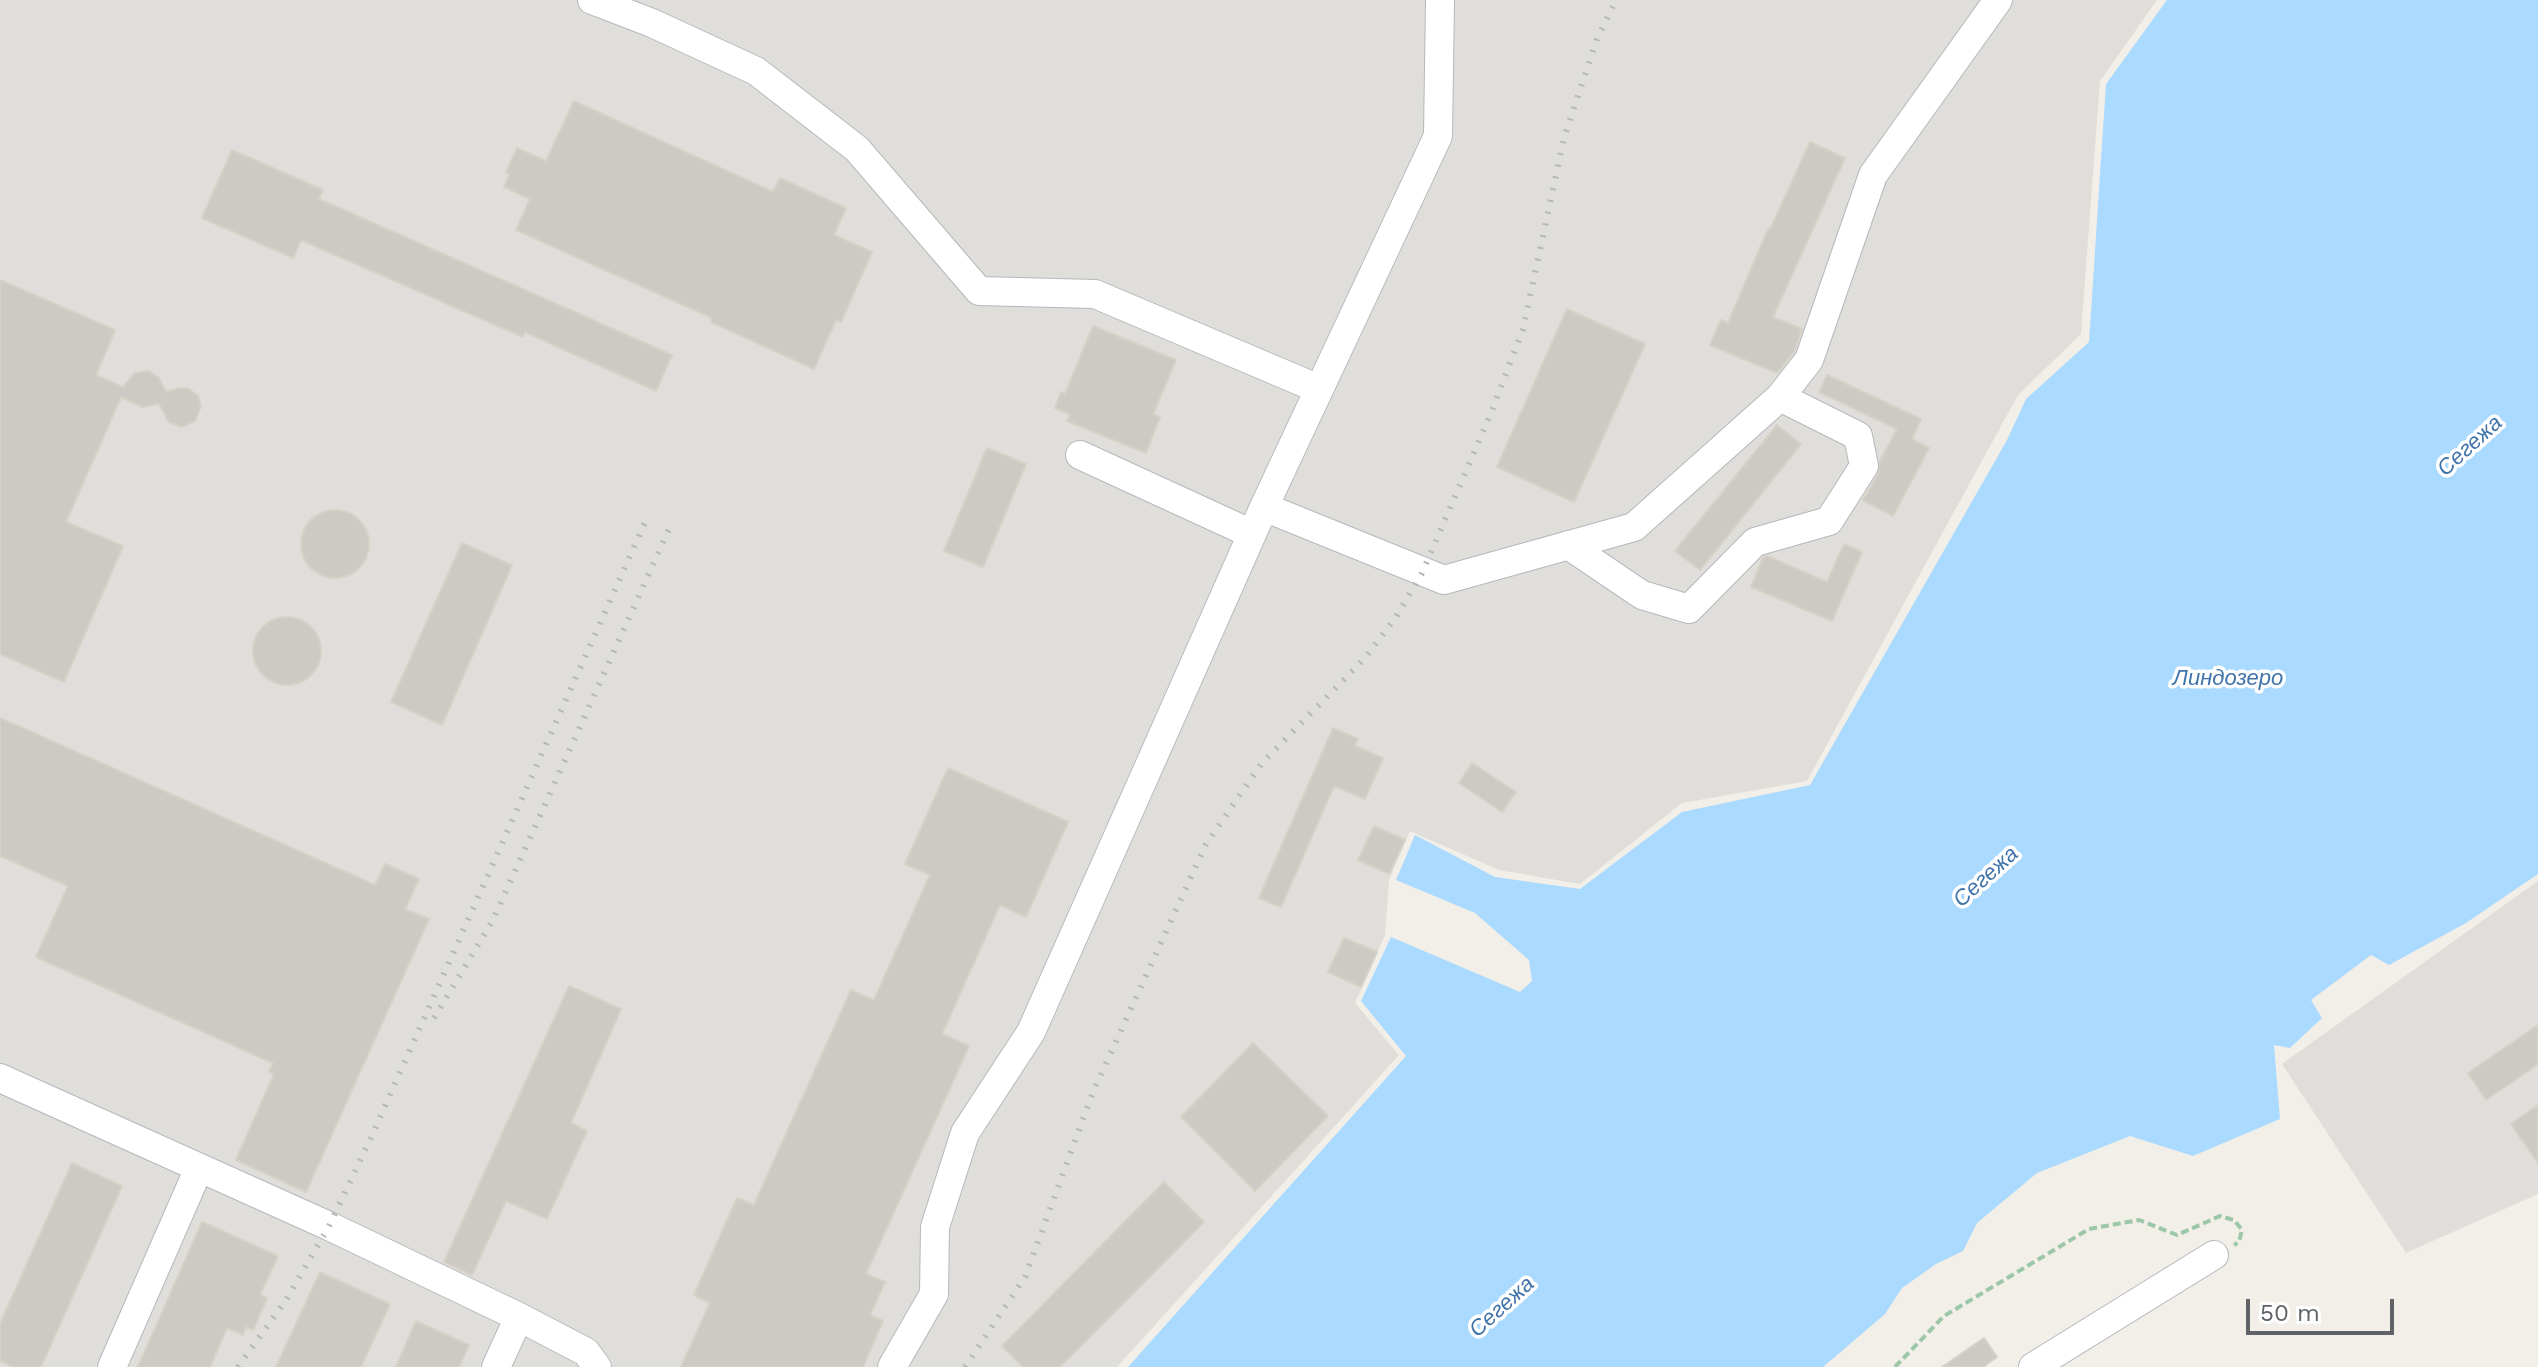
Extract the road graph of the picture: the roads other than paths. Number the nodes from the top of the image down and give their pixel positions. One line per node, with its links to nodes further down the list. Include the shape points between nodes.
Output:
1 (592, 0): 4 (lane, via 756,71 857,149 979,291 1095,294)
2 (1440, 0): 4 (lane, via 1438,136)
3 (1998, 0): 5 (lane, via 1873,175 1809,360)
4 (1319, 389): 7 (lane)
5 (1780, 397): 9 (lane, via 1634,527); 9 (lane, via 1858,436 1864,466 1829,521 1755,542 1689,609 1642,595)
6 (1080, 455): 8 (lane)
7 (1264, 507): 8 (lane); 9 (lane, via 1444,580)
8 (1252, 534): 17 (lane, via 1031,1032 965,1133 935,1227 934,1294)
9 (1568, 545)
10 (0, 1078): 11 (lane)
11 (199, 1168): 13 (lane); 14 (lane)
12 (2214, 1255): 18 (lane)
13 (519, 1317): 15 (lane); 16 (lane, via 586,1352)
14 (112, 1367)
15 (496, 1367)
16 (597, 1367)
17 (892, 1367)
18 (2033, 1367)

